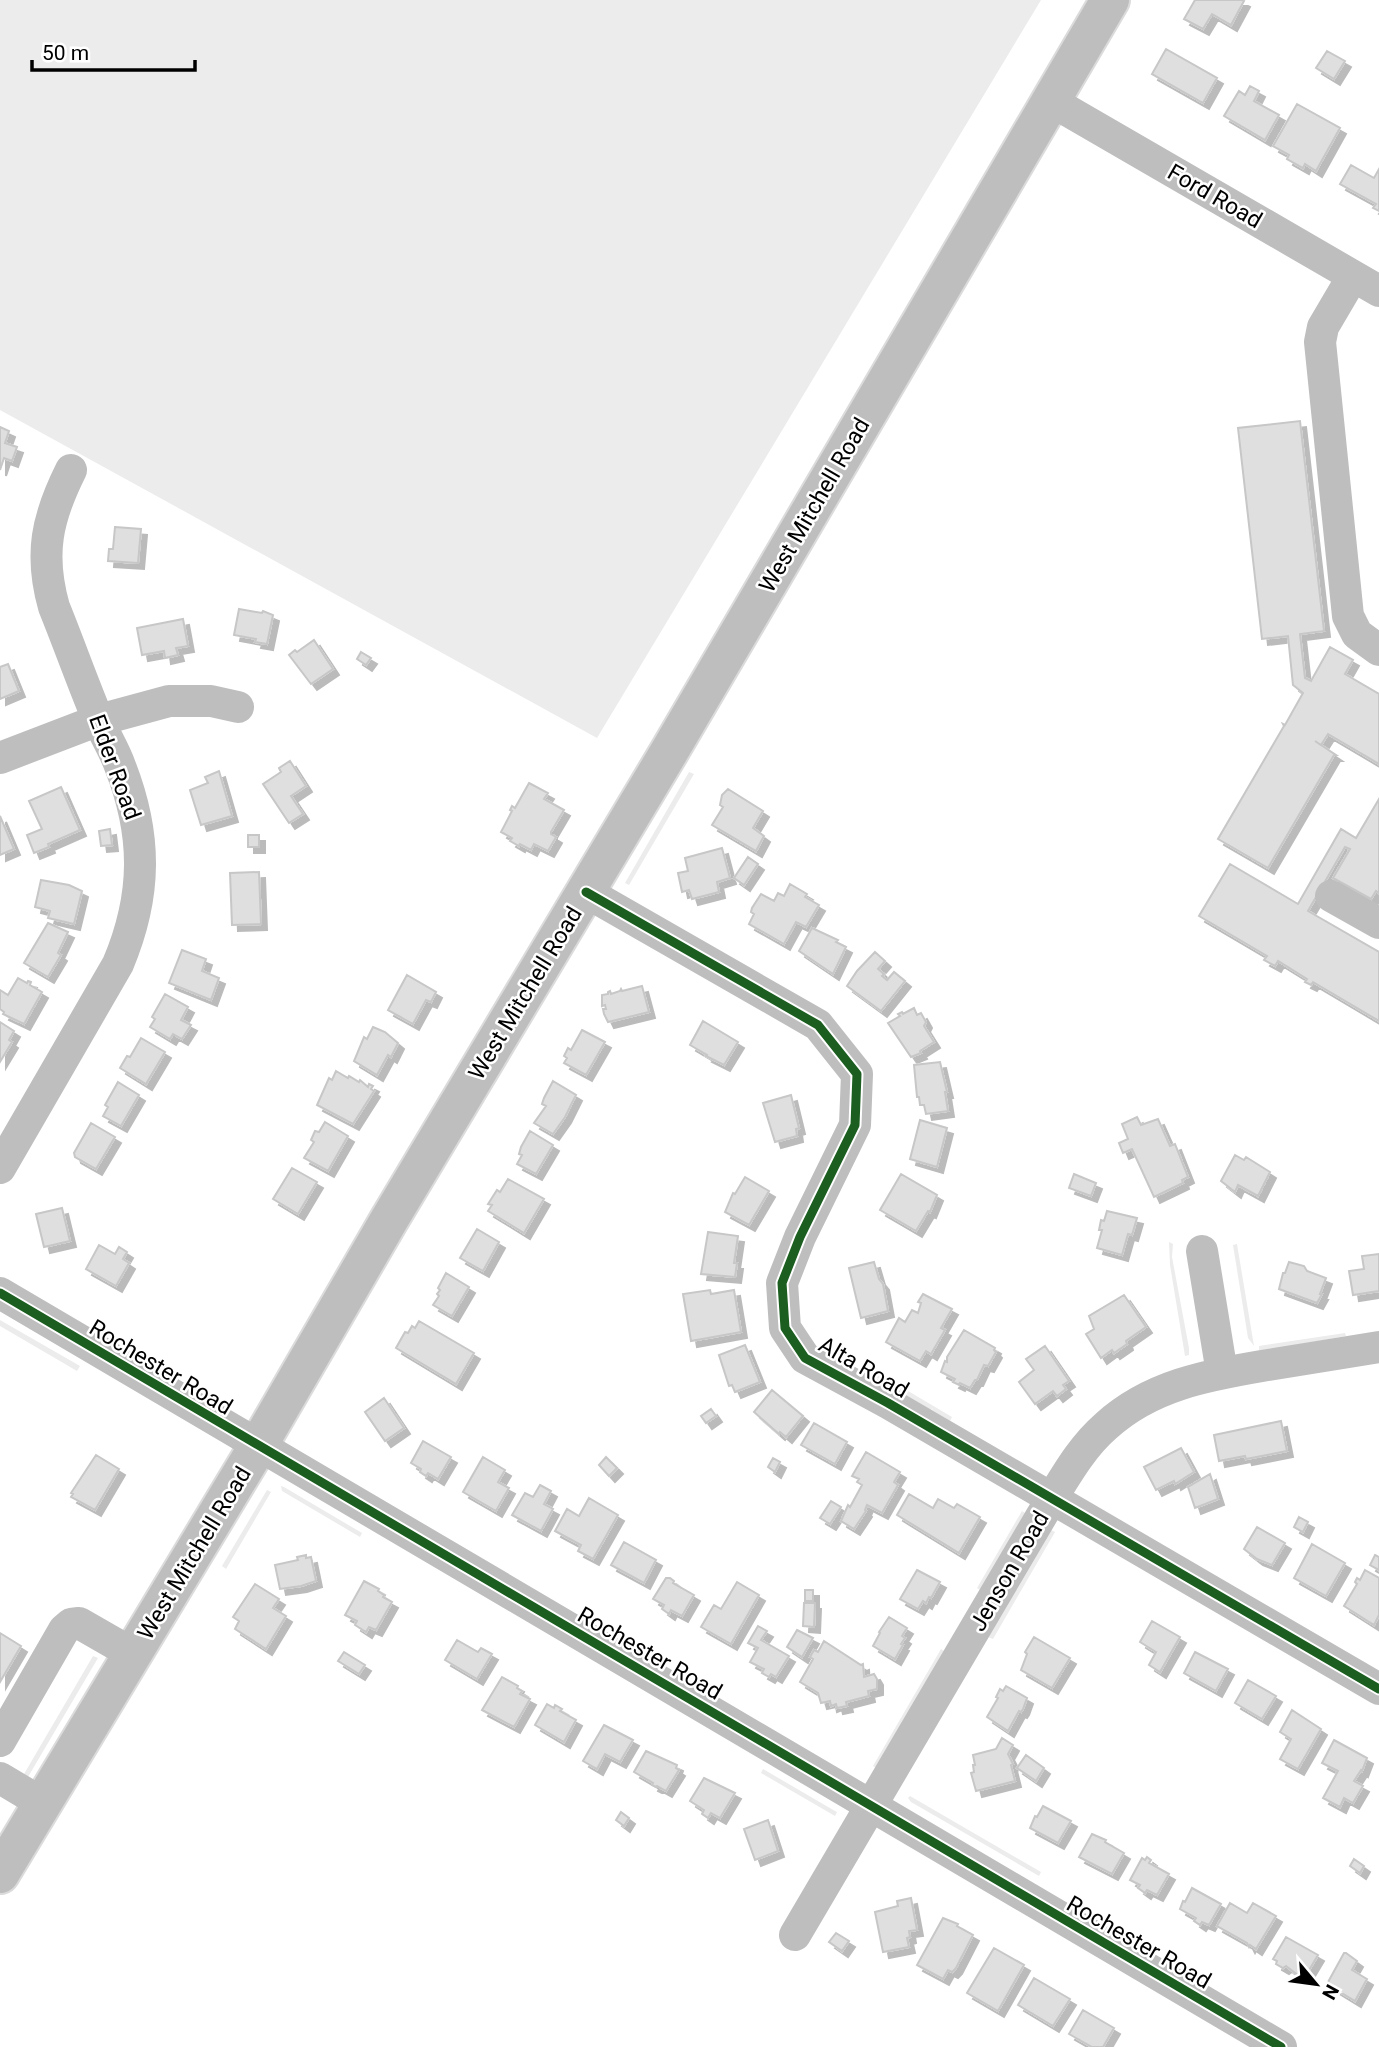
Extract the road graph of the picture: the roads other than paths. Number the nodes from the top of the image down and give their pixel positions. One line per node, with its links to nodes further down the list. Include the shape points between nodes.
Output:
1 (1110, 0): 2 (main road, West Mitchell Road)
2 (1051, 101): 3 (street, Ford Road); 9 (main road, West Mitchell Road)
3 (1366, 284): 5 (street, via 1323,327 1320,342 1348,616 1357,634)
4 (71, 470): 7 (street, Elder Road, via 47,533 46,570 54,607)
5 (1379, 650)
6 (238, 707): 7 (street, via 211,701 169,701)
7 (99, 720): 8 (street); 12 (street, Elder Road, via 120,764 138,825 141,882 134,918 118,964)
8 (0, 758)
9 (586, 892): 17 (main road, West Mitchell Road); 18 (street, Alta Road, via 818,1025 857,1074 855,1125 782,1283 785,1328 805,1358)
10 (1331, 896): 11 (street)
11 (1379, 923)
12 (0, 1168)
13 (1202, 1251): 16 (street)
14 (0, 1293): 17 (street, Rochester Road)
15 (1379, 1347): 16 (street, Jenson Road)
16 (1222, 1373): 18 (street, Jenson Road, via 1168,1388 1119,1415 1088,1444)
17 (258, 1446): 19 (main road, West Mitchell Road); 24 (street, Rochester Road)
18 (1052, 1498): 20 (street, Alta Road); 24 (street, Jenson Road)
19 (133, 1654): 21 (street, via 79,1623 71,1624); 23 (main road, West Mitchell Road)
20 (1379, 1689)
21 (0, 1741)
22 (0, 1778): 23 (street)
23 (42, 1803): 25 (main road, West Mitchell Road)
24 (870, 1805): 26 (street, Jenson Road); 27 (street, Rochester Road)
25 (0, 1874)
26 (795, 1935)
27 (1281, 2047)

